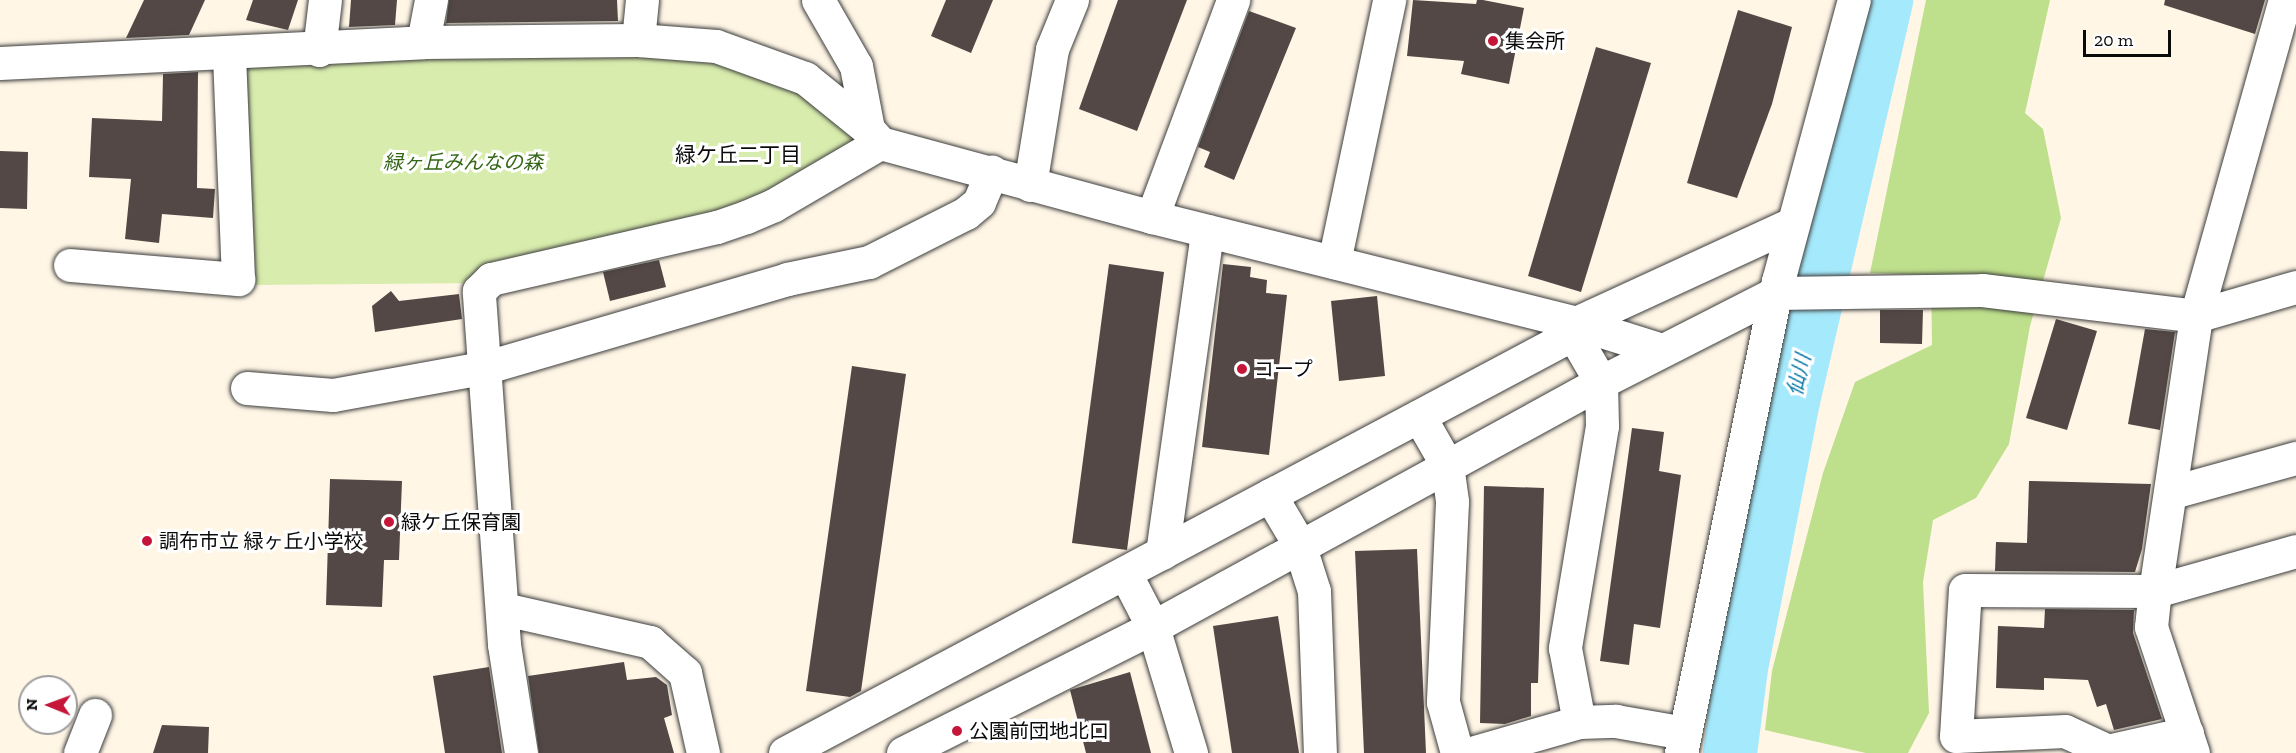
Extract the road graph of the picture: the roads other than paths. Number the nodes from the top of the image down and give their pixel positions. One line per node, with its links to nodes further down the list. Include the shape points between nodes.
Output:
1 (325, 0): 12 (street)
2 (430, 0): 11 (street)
3 (642, 0): 10 (street)
4 (818, 0): 15 (street, via 856,66)
5 (1072, 0): 17 (street, via 1052,49)
6 (1233, 0): 18 (street)
7 (1389, 0): 21 (street)
8 (1854, 0): 19 (street)
9 (2285, 0): 25 (street)
10 (638, 40): 11 (street); 15 (street, via 716,46 780,67 822,90)
11 (423, 42): 12 (street)
12 (319, 50): 13 (street)
13 (229, 54): 14 (street); 22 (street, via 238,279)
14 (0, 63)
15 (874, 136): 16 (street); 28 (street, via 774,205 717,227 491,279 479,291)
16 (992, 172): 17 (street); 28 (street, via 979,202 966,213 869,262 787,279)
17 (1030, 185): 18 (street)
18 (1152, 218): 20 (street)
19 (1793, 223): 24 (street); 26 (street)
20 (1207, 231): 21 (street); 38 (street)
21 (1334, 262): 26 (street)
22 (70, 265)
23 (2296, 287): 25 (street)
24 (1789, 293): 25 (street, via 1982,290); 27 (street); 46 (street)
25 (2196, 316): 34 (street)
26 (1574, 328): 27 (street); 29 (street); 31 (street)
27 (1662, 350): 29 (street)
28 (487, 367): 30 (street, via 333,395); 41 (street)
29 (1601, 382): 33 (street); 44 (street, via 1602,426 1565,648)
30 (247, 388)
31 (1419, 416): 33 (street); 35 (street)
32 (2296, 458): 34 (street)
33 (1447, 465): 36 (street); 55 (street, via 1452,502 1443,702)
34 (2173, 492): 40 (street)
35 (1270, 495): 36 (street); 38 (street)
36 (1299, 544): 42 (street); 54 (street, via 1314,591)
37 (2296, 551): 40 (street)
38 (1162, 553): 39 (street)
39 (1125, 573): 42 (street); 51 (street)
40 (2155, 591): 45 (street, via 2151,627); 45 (street, via 1965,590 1956,736 2065,731 2108,751)
41 (504, 609): 49 (street, via 504,644); 50 (street, via 650,642 686,673)
42 (1153, 627): 52 (street); 53 (street)
43 (95, 715): 48 (street)
44 (1579, 722): 46 (street, via 1616,721); 47 (street)
45 (2190, 743)
46 (1692, 748)
47 (1490, 751)
48 (80, 753)
49 (521, 753)
50 (703, 753)
51 (785, 753)
52 (903, 753)
53 (1191, 753)
54 (1320, 753)
55 (1457, 753)

